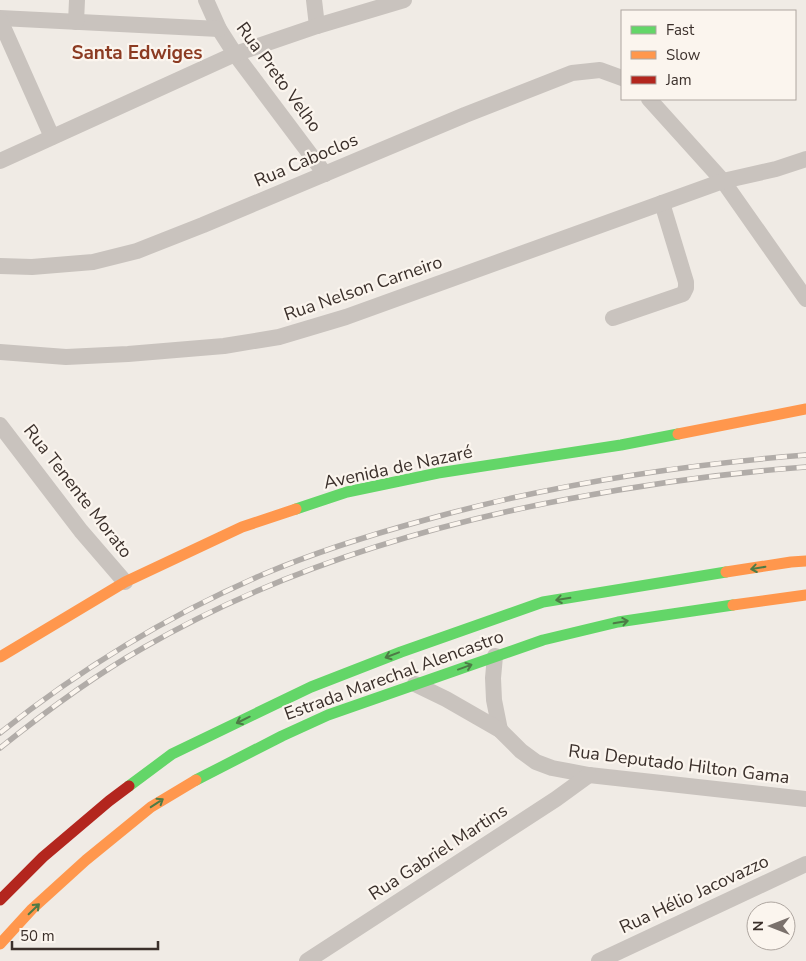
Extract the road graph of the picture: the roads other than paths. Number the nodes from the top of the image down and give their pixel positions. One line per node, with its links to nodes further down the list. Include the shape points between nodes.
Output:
1 (77, 0): 6 (street)
2 (206, 0): 8 (street, Rua Preto Velho)
3 (314, 0): 7 (street)
4 (404, 0): 7 (street)
5 (0, 19): 6 (street); 12 (street)
6 (76, 22): 8 (street)
7 (317, 26): 9 (street)
8 (219, 29): 9 (street, Rua Preto Velho)
9 (235, 54): 12 (street); 15 (street, Rua Preto Velho)
10 (621, 78): 15 (street, Rua Caboclos, via 600,70 572,73)
11 (650, 100): 16 (street)
12 (52, 137): 14 (street)
13 (806, 159): 16 (street, Rua Nelson Carneiro)
14 (0, 161)
15 (325, 174): 18 (street, Rua Caboclos, via 137,251 93,262)
16 (723, 181): 17 (street, Rua Nelson Carneiro); 19 (street)
17 (662, 203): 20 (street, via 686,288 683,294); 21 (street, Rua Nelson Carneiro, via 346,317 279,337 224,346 128,354 66,357)
18 (0, 266)
19 (806, 299)
20 (613, 318)
21 (0, 352)
22 (806, 409): 25 (main road, Avenida de Nazaré, via 621,445 438,473 347,492 242,527)
23 (0, 425): 25 (street, Rua Tenente Morato, via 81,531)
24 (806, 561): 27 (main road, Estrada Marechal Alencastro, one-way to 27, via 543,602)
25 (125, 582): 30 (main road, Avenida de Nazaré)
26 (806, 595): 29 (main road, Estrada Marechal Alencastro, one-way to 26, via 543,640 618,622)
27 (411, 648): 28 (main road); 37 (main road, Estrada Marechal Alencastro, one-way to 37, via 311,687 172,754 108,801 43,857)
28 (434, 652)
29 (495, 656): 32 (main road, Estrada Marechal Alencastro, one-way to 29); 33 (street, via 494,700)
30 (0, 657)
31 (439, 664): 32 (main road)
32 (423, 682): 33 (street, Rua Deputado Hilton Gama); 38 (main road, Estrada Marechal Alencastro, one-way to 32, via 32,909 86,860 151,807 203,775 282,736 328,715)
33 (500, 730): 34 (street, Rua Deputado Hilton Gama, via 536,762)
34 (589, 776): 35 (street, Rua Deputado Hilton Gama); 39 (street, Rua Gabriel Martins)
35 (806, 799)
36 (806, 864): 40 (street, Rua Hélio Jacovazzo)
37 (0, 900)
38 (0, 944)
39 (307, 961)
40 (599, 961)

